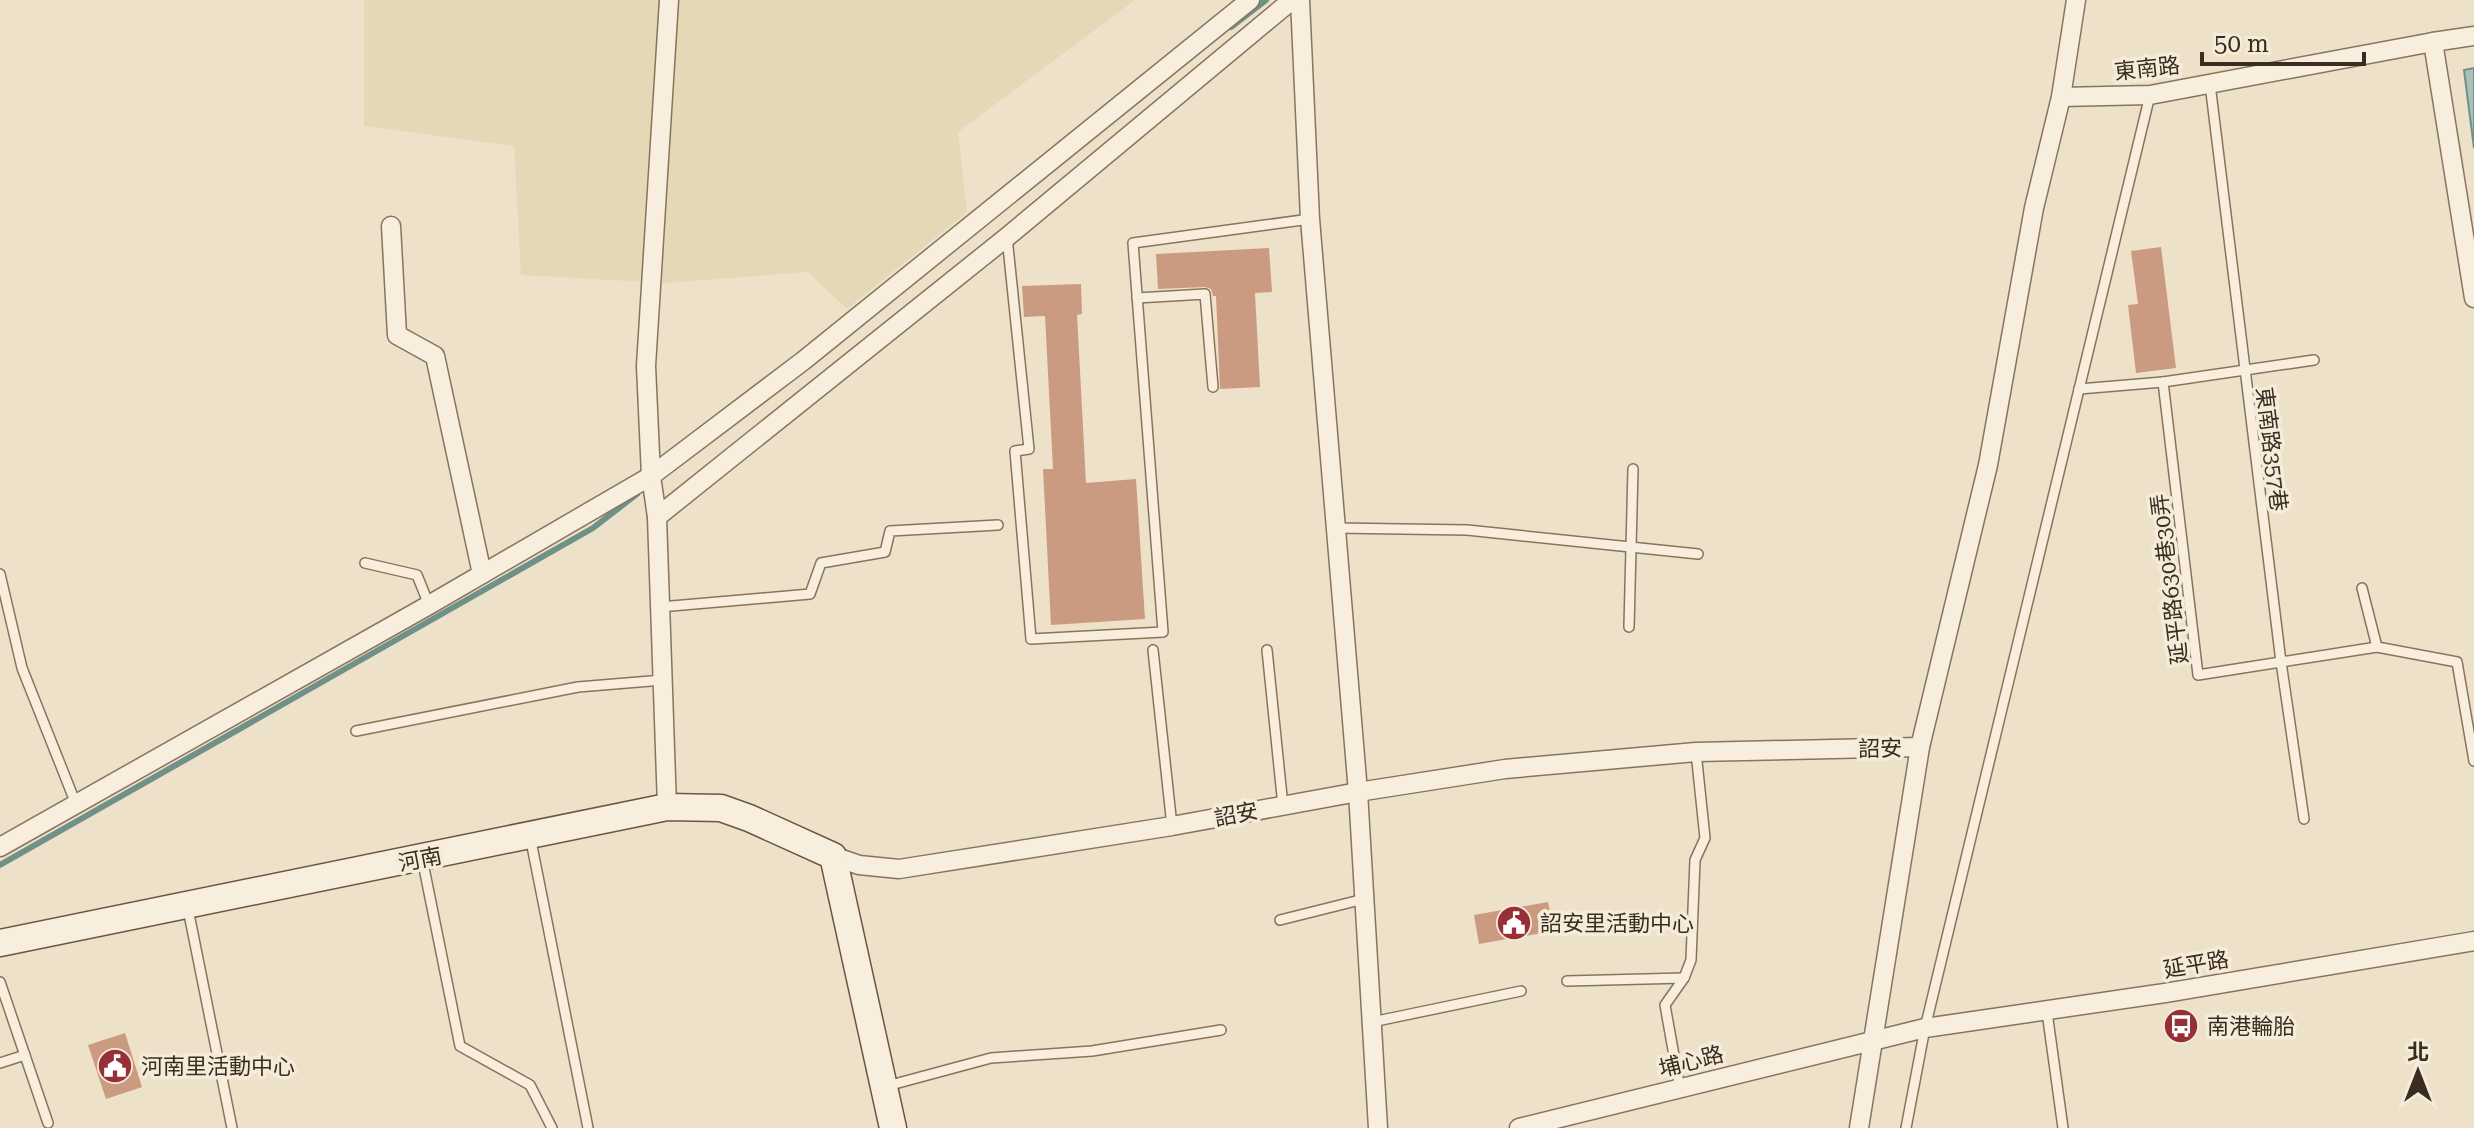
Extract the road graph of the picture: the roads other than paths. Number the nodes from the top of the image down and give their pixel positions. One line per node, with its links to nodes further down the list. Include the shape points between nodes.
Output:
1 (669, 0): 22 (street, via 646,366)
2 (1250, 0): 22 (street, via 803,361)
3 (1292, 0): 13 (street)
4 (1300, 0): 11 (street)
5 (2076, 0): 10 (street)
6 (2474, 36): 7 (street, 東南路)
7 (2433, 42): 8 (street, 東南路); 15 (street)
8 (2210, 84): 9 (street, 東南路); 17 (lane, 東南路357巷)
9 (2150, 95): 10 (street, 東南路); 20 (lane)
10 (2061, 97): 41 (street, via 2034,208 1988,465)
11 (1310, 219): 14 (lane, via 1133,243); 25 (street)
12 (391, 226): 30 (street, via 397,335 435,356)
13 (1007, 237): 14 (lane, via 1029,449 1015,451 1031,639 1163,632); 23 (street)
14 (1137, 298): 19 (lane, via 1205,294)
15 (2474, 298)
16 (2314, 360): 17 (lane)
17 (2244, 371): 18 (lane); 38 (lane, 東南路357巷)
18 (2163, 382): 20 (lane); 38 (lane, 延平路630巷30弄, via 2198,675)
19 (1213, 387)
20 (2079, 389): 65 (lane)
21 (1633, 469): 26 (lane)
22 (651, 476): 23 (street); 30 (street)
23 (657, 517): 33 (street)
24 (998, 525): 33 (lane, via 890,531 885,552 821,563 810,594)
25 (1336, 528): 26 (lane, via 1467,530); 44 (street)
26 (1631, 547): 27 (lane); 34 (lane)
27 (1698, 554)
28 (365, 563): 32 (lane, via 417,575)
29 (0, 574): 45 (lane, via 22,668)
30 (482, 574): 32 (street)
31 (2362, 588): 35 (lane)
32 (429, 605): 45 (street)
33 (660, 607): 39 (street)
34 (1629, 627)
35 (2377, 647): 38 (lane, 延平路630巷30弄); 43 (lane, 延平路630巷30弄, via 2457,662)
36 (1153, 650): 49 (lane)
37 (1267, 650): 46 (lane)
38 (2281, 662): 48 (lane, 東南路357巷)
39 (663, 680): 40 (lane, via 578,687); 47 (street)
40 (356, 731)
41 (1920, 747): 42 (street, 詔安); 67 (street)
42 (1696, 752): 44 (street, 詔安, via 1505,769); 59 (lane, via 1705,838 1695,860 1691,960)
43 (2474, 761)
44 (1358, 792): 46 (street, 詔安); 54 (street)
45 (76, 804): 51 (street)
46 (1283, 806): 49 (street, 詔安)
47 (667, 807): 50 (street, 河南); 52 (street, 河南, via 721,808)
48 (2304, 819)
49 (1172, 826): 52 (street, 詔安, via 899,869)
50 (530, 836): 53 (street, 河南); 76 (lane)
51 (0, 847)
52 (833, 856): 70 (street)
53 (422, 858): 55 (street, 河南); 75 (lane, via 460,1046 530,1085)
54 (1364, 899): 56 (lane); 64 (street)
55 (187, 906): 58 (street, 河南); 74 (lane)
56 (1280, 920)
57 (2474, 941): 63 (street, 延平路)
58 (0, 943)
59 (1684, 978): 60 (lane); 71 (lane, via 1665,1005)
60 (1567, 981)
61 (0, 982): 68 (lane)
62 (1521, 991): 64 (lane)
63 (2047, 1012): 65 (street, 延平路); 82 (lane)
64 (1372, 1022): 78 (street)
65 (1925, 1028): 67 (street, 埔心路); 81 (lane)
66 (1221, 1030): 70 (lane, via 1092,1051 991,1058)
67 (1873, 1042): 71 (street, 埔心路); 80 (street)
68 (25, 1055): 69 (lane); 73 (lane)
69 (0, 1063)
70 (884, 1087): 77 (street)
71 (1680, 1089): 72 (street, 埔心路)
72 (1570, 1122): 79 (street, 埔心路)
73 (48, 1123)
74 (232, 1128)
75 (552, 1128)
76 (588, 1128)
77 (893, 1128)
78 (1378, 1128)
79 (1519, 1128)
80 (1859, 1128)
81 (1906, 1128)
82 (2063, 1128)

